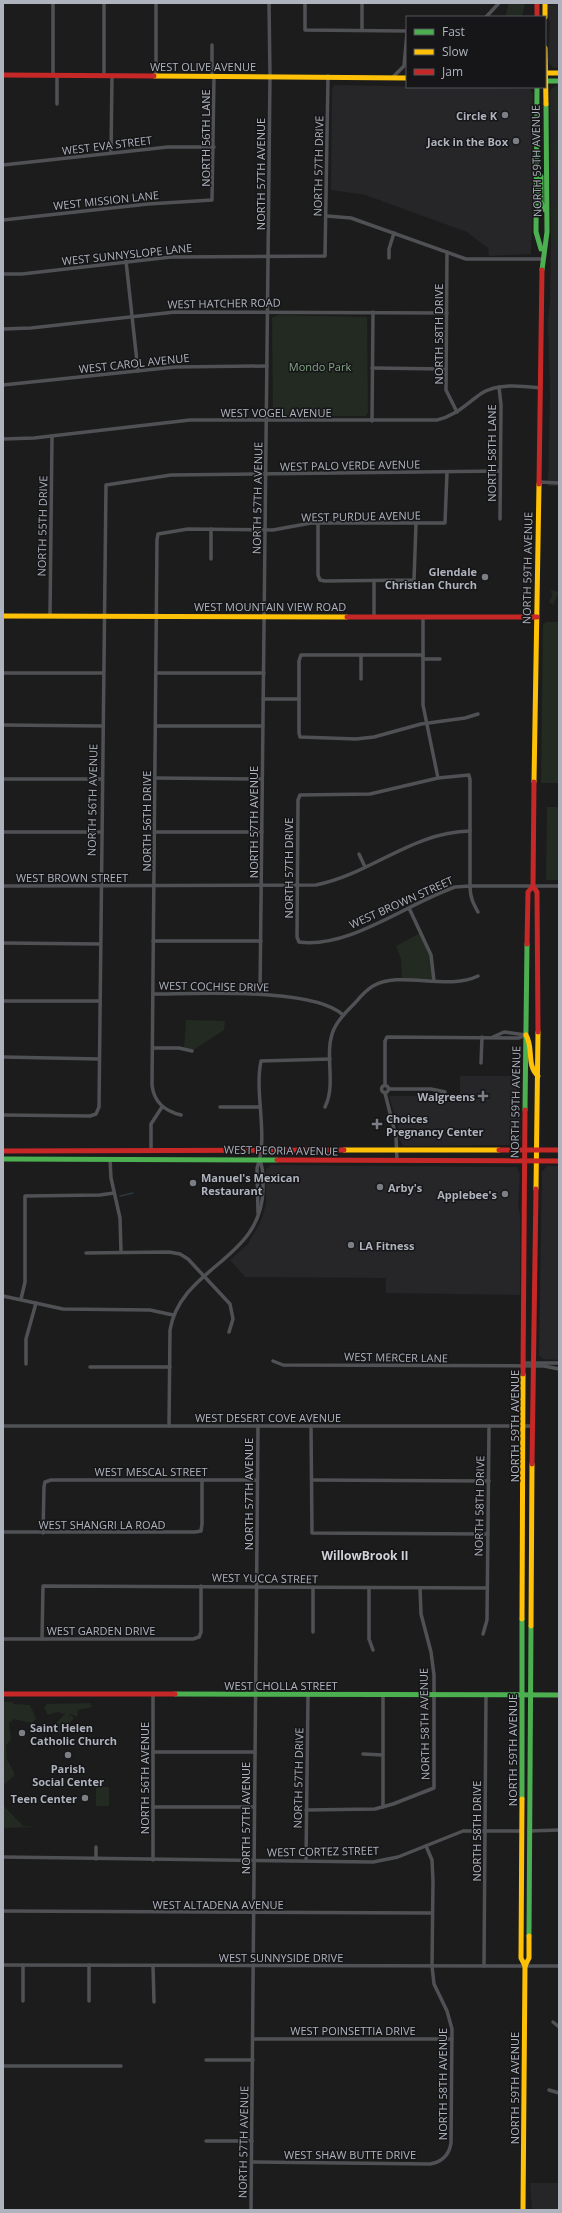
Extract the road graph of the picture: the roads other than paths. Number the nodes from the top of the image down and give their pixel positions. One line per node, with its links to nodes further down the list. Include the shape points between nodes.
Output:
1 (53, 3): 20 (street)
2 (104, 3): 21 (street)
3 (156, 3): 23 (street)
4 (269, 3): 25 (street, NORTH 57TH AVENUE)
5 (305, 3): 13 (street, via 305,30)
6 (362, 3): 13 (street)
7 (499, 3): 10 (street)
8 (537, 3): 11 (main road)
9 (545, 3): 12 (main road)
10 (487, 16)
11 (537, 16)
12 (545, 16)
13 (362, 30): 14 (street)
14 (406, 32)
15 (406, 35): 27 (street, via 405,64)
16 (212, 45): 24 (street, NORTH 56TH LANE)
17 (546, 73): 18 (main road)
18 (559, 73)
19 (3, 75): 20 (main road, WEST OLIVE AVENUE)
20 (55, 75): 21 (main road, WEST OLIVE AVENUE); 33 (street)
21 (104, 76): 22 (main road, WEST OLIVE AVENUE)
22 (112, 76): 23 (main road, WEST OLIVE AVENUE); 35 (street)
23 (156, 76): 24 (main road, WEST OLIVE AVENUE)
24 (213, 76): 25 (main road, WEST OLIVE AVENUE); 34 (street, NORTH 56TH LANE)
25 (270, 76): 26 (main road, WEST OLIVE AVENUE); 45 (street, NORTH 57TH AVENUE)
26 (328, 76): 27 (main road, WEST OLIVE AVENUE); 40 (street, NORTH 57TH DRIVE)
27 (393, 77): 28 (main road, WEST OLIVE AVENUE)
28 (406, 77)
29 (546, 81): 30 (main road)
30 (559, 81)
31 (537, 88): 37 (main road, NORTH 59TH AVENUE)
32 (545, 88): 39 (main road, NORTH 59TH AVENUE)
33 (57, 104)
34 (214, 147): 35 (street, WEST EVA STREET, via 168,147); 38 (street, NORTH 56TH LANE)
35 (111, 153): 36 (street, WEST EVA STREET)
36 (3, 165)
37 (536, 174): 39 (main road, via 541,176 541,202); 43 (main road, NORTH 59TH AVENUE, via 536,232)
38 (212, 200): 41 (street, WEST MISSION LANE, via 148,204)
39 (546, 211): 43 (main road, NORTH 59TH AVENUE, via 547,232)
40 (327, 216): 42 (street, via 351,218); 46 (street, NORTH 57TH DRIVE)
41 (3, 220)
42 (394, 233): 44 (street); 47 (street)
43 (542, 250): 48 (main road, NORTH 59TH AVENUE)
44 (447, 252): 48 (street, via 471,260); 53 (street, NORTH 58TH DRIVE)
45 (268, 256): 46 (street, WEST SUNNYSLOPE LANE); 49 (street, WEST SUNNYSLOPE LANE, via 188,256); 51 (street, NORTH 57TH AVENUE)
46 (325, 256)
47 (389, 258)
48 (542, 259): 62 (main road, NORTH 59TH AVENUE)
49 (126, 261): 50 (street, WEST SUNNYSLOPE LANE); 54 (street)
50 (3, 274)
51 (268, 311): 52 (street, WEST HATCHER ROAD); 54 (street, WEST HATCHER ROAD, via 176,312); 56 (street, NORTH 57TH AVENUE)
52 (373, 312): 53 (street, WEST HATCHER ROAD); 57 (street)
53 (447, 313): 58 (street, NORTH 58TH DRIVE)
54 (132, 316): 55 (street, WEST HATCHER ROAD); 59 (street)
55 (3, 329)
56 (267, 366): 59 (street, WEST CAROL AVENUE, via 187,366); 64 (street, NORTH 57TH AVENUE)
57 (372, 368): 58 (street); 65 (street)
58 (446, 368): 63 (street, NORTH 58TH DRIVE, via 448,395)
59 (138, 371): 60 (street, WEST CAROL AVENUE)
60 (3, 385)
61 (499, 387): 62 (street, WEST VOGEL AVENUE); 63 (street, WEST VOGEL AVENUE, via 483,393); 68 (street, NORTH 58TH LANE)
62 (540, 388): 71 (main road, NORTH 59TH AVENUE)
63 (457, 412): 65 (street, WEST VOGEL AVENUE, via 437,420)
64 (266, 421): 65 (street, WEST VOGEL AVENUE); 66 (street, WEST VOGEL AVENUE, via 190,420); 70 (street, NORTH 57TH AVENUE)
65 (372, 421)
66 (52, 436): 67 (street, WEST VOGEL AVENUE); 83 (street, NORTH 55TH DRIVE)
67 (3, 439)
68 (500, 471): 69 (street, WEST PALO VERDE AVENUE); 74 (street, NORTH 58TH LANE)
69 (446, 472): 70 (street, WEST PALO VERDE AVENUE); 76 (street, WEST PURDUE AVENUE, via 445,523)
70 (266, 475): 73 (street, WEST PALO VERDE AVENUE, via 171,475); 78 (street, NORTH 57TH AVENUE)
71 (539, 482): 72 (street); 89 (main road, NORTH 59TH AVENUE)
72 (559, 483)
73 (106, 485): 84 (street, NORTH 56TH AVENUE)
74 (500, 519)
75 (318, 523): 76 (street, WEST PURDUE AVENUE); 78 (street, WEST PURDUE AVENUE); 81 (street, via 320,580)
76 (416, 524): 81 (street, via 414,580)
77 (211, 529): 78 (street, WEST PURDUE AVENUE); 79 (street, WEST PURDUE AVENUE, via 188,529); 80 (street)
78 (266, 530): 86 (street, NORTH 57TH AVENUE)
79 (158, 534): 85 (street, NORTH 56TH DRIVE)
80 (211, 559)
81 (374, 581): 87 (street)
82 (3, 616): 83 (main road, WEST MOUNTAIN VIEW ROAD)
83 (50, 616): 84 (main road, WEST MOUNTAIN VIEW ROAD)
84 (103, 616): 85 (main road, WEST MOUNTAIN VIEW ROAD); 94 (street, NORTH 56TH AVENUE)
85 (156, 616): 86 (main road, WEST MOUNTAIN VIEW ROAD); 95 (street, NORTH 56TH DRIVE)
86 (264, 616): 87 (main road, WEST MOUNTAIN VIEW ROAD); 96 (street, NORTH 57TH AVENUE)
87 (374, 617): 88 (main road, WEST MOUNTAIN VIEW ROAD)
88 (423, 617): 89 (main road, WEST MOUNTAIN VIEW ROAD); 91 (street)
89 (537, 617): 123 (main road, NORTH 59TH AVENUE)
90 (361, 655): 91 (street); 97 (street); 99 (street, via 301,655)
91 (423, 657): 92 (street); 101 (street, via 423,705)
92 (440, 659)
93 (3, 673): 94 (street)
94 (102, 673): 103 (street, NORTH 56TH AVENUE)
95 (156, 673): 96 (street); 104 (street, NORTH 56TH DRIVE)
96 (264, 673): 98 (street, NORTH 57TH AVENUE)
97 (361, 679)
98 (263, 699): 99 (street); 105 (street, NORTH 57TH AVENUE)
99 (299, 699): 101 (street, via 300,737 365,738)
100 (478, 714): 101 (street)
101 (427, 723): 108 (street)
102 (3, 725): 103 (street)
103 (102, 726): 110 (street, NORTH 56TH AVENUE)
104 (156, 726): 105 (street); 106 (street, NORTH 56TH DRIVE)
105 (263, 726): 107 (street, NORTH 57TH AVENUE)
106 (155, 778): 107 (street); 114 (street, NORTH 56TH DRIVE)
107 (262, 778): 115 (street, NORTH 57TH AVENUE)
108 (438, 778): 111 (street, via 469,775); 125 (street, NORTH 57TH DRIVE, via 370,794 300,795)
109 (3, 779): 110 (street)
110 (102, 779): 113 (street, NORTH 56TH AVENUE)
111 (470, 831): 117 (street, WEST BROWN STREET, via 436,835); 122 (street)
112 (3, 832): 113 (street)
113 (101, 832): 119 (street, NORTH 56TH AVENUE)
114 (155, 832): 115 (street); 120 (street, NORTH 56TH DRIVE)
115 (262, 832): 121 (street, NORTH 57TH AVENUE)
116 (360, 854): 117 (street)
117 (365, 867): 125 (street, WEST BROWN STREET, via 331,882)
118 (3, 886): 119 (street, WEST BROWN STREET)
119 (101, 886): 120 (street, WEST BROWN STREET); 132 (street, NORTH 56TH AVENUE)
120 (154, 886): 121 (street, WEST BROWN STREET); 128 (street, NORTH 56TH DRIVE)
121 (262, 886): 125 (street, WEST BROWN STREET); 129 (street, NORTH 57TH AVENUE)
122 (470, 886): 123 (street, WEST BROWN STREET); 126 (street, WEST BROWN STREET, via 447,890); 127 (street, via 471,900)
123 (533, 886): 124 (street, WEST BROWN STREET); 140 (main road, NORTH 59TH AVENUE, via 528,892); 148 (main road, NORTH 59TH AVENUE, via 537,892)
124 (559, 886)
125 (297, 887): 130 (street, NORTH 57TH DRIVE)
126 (409, 908): 130 (street, WEST BROWN STREET, via 345,936 320,942); 134 (street, via 430,955)
127 (478, 912)
128 (153, 941): 129 (street); 135 (street, NORTH 56TH DRIVE)
129 (261, 941): 136 (street, NORTH 57TH AVENUE)
130 (299, 942)
131 (3, 943): 132 (street)
132 (100, 944): 138 (street, NORTH 56TH AVENUE)
133 (478, 976): 134 (street, via 465,981)
134 (434, 981): 139 (street, via 390,981 378,984 366,991)
135 (153, 994): 136 (street, WEST COCHISE DRIVE); 142 (street, NORTH 56TH DRIVE)
136 (260, 994): 139 (street, WEST COCHISE DRIVE, via 322,1003)
137 (3, 1001): 138 (street)
138 (100, 1002): 145 (street, NORTH 56TH AVENUE)
139 (343, 1015): 146 (street, via 331,1037)
140 (526, 1035): 141 (street, via 504,1032); 148 (main road, via 530,1043 533,1069); 159 (main road, NORTH 59TH AVENUE)
141 (482, 1037): 147 (street); 149 (street, via 387,1037)
142 (153, 1048): 143 (street); 153 (street, NORTH 56TH DRIVE, via 153,1089)
143 (192, 1051)
144 (3, 1057): 145 (street)
145 (99, 1059): 157 (street, NORTH 56TH AVENUE, via 99,1107 96,1114)
146 (330, 1059): 154 (street, via 261,1060); 155 (street, via 330,1092)
147 (481, 1063)
148 (538, 1076): 160 (main road, NORTH 59TH AVENUE)
149 (385, 1085): 150 (street); 152 (street, via 382,1090)
150 (389, 1090): 151 (street, via 430,1089); 152 (street)
151 (445, 1092)
152 (386, 1093): 161 (street, via 396,1130)
153 (162, 1107): 158 (street); 164 (street, via 151,1124)
154 (260, 1107): 156 (street); 165 (street)
155 (326, 1107)
156 (220, 1108)
157 (3, 1115)
158 (181, 1115)
159 (524, 1149): 160 (main road, WEST PEORIA AVENUE); 161 (main road, WEST PEORIA AVENUE); 171 (main road, NORTH 59TH AVENUE)
160 (537, 1149): 162 (main road, WEST PEORIA AVENUE); 172 (main road, NORTH 59TH AVENUE)
161 (397, 1150): 165 (main road, WEST PEORIA AVENUE); 169 (street)
162 (559, 1150)
163 (3, 1151): 164 (main road, WEST PEORIA AVENUE)
164 (151, 1151): 165 (main road, WEST PEORIA AVENUE)
165 (260, 1151): 168 (street)
166 (3, 1159): 167 (main road, WEST PEORIA AVENUE)
167 (110, 1159): 168 (main road, WEST PEORIA AVENUE); 173 (street)
168 (260, 1161): 169 (main road, WEST PEORIA AVENUE); 176 (street, via 257,1168 259,1215 253,1229 245,1240)
169 (397, 1161): 171 (main road, WEST PEORIA AVENUE)
170 (559, 1161): 172 (main road, WEST PEORIA AVENUE)
171 (524, 1162): 172 (main road, WEST PEORIA AVENUE); 186 (main road, NORTH 59TH AVENUE)
172 (537, 1162): 185 (main road, NORTH 59TH AVENUE)
173 (114, 1193): 174 (street, via 120,1218); 178 (street, via 25,1196 25,1282)
174 (121, 1252): 175 (street); 176 (street, via 180,1254)
175 (86, 1253)
176 (205, 1276): 180 (street, via 186,1294); 181 (street, via 230,1304 233,1319)
177 (3, 1296): 178 (street)
178 (21, 1299): 179 (street)
179 (36, 1303): 180 (street, via 63,1309 150,1310); 184 (street, via 26,1339)
180 (173, 1315): 188 (street, via 170,1330)
181 (229, 1332)
182 (273, 1361): 186 (street, WEST MERCER LANE, via 283,1365)
183 (559, 1363): 185 (street, WEST MERCER LANE)
184 (26, 1364)
185 (534, 1364): 186 (street, WEST MERCER LANE); 189 (street, WEST MERCER LANE); 196 (main road, NORTH 59TH AVENUE)
186 (522, 1365): 195 (main road, NORTH 59TH AVENUE)
187 (90, 1367): 188 (street)
188 (170, 1367): 191 (street)
189 (559, 1368)
190 (3, 1426): 191 (street, WEST DESERT COVE AVENUE)
191 (169, 1426): 192 (street, WEST DESERT COVE AVENUE)
192 (258, 1426): 193 (street, WEST DESERT COVE AVENUE); 198 (street, NORTH 57TH AVENUE)
193 (311, 1426): 194 (street, WEST DESERT COVE AVENUE); 199 (street)
194 (489, 1426): 195 (street, WEST DESERT COVE AVENUE); 200 (street, NORTH 58TH DRIVE)
195 (524, 1426): 196 (street, WEST DESERT COVE AVENUE); 223 (main road, NORTH 59TH AVENUE)
196 (532, 1426): 224 (main road, NORTH 59TH AVENUE)
197 (202, 1480): 198 (street, WEST MESCAL STREET); 202 (street, WEST MESCAL STREET, via 45,1482); 202 (street, WEST SHANGRI LA ROAD, via 202,1531)
198 (257, 1480): 205 (street, NORTH 57TH AVENUE)
199 (312, 1480): 200 (street); 203 (street, via 312,1533)
200 (489, 1481): 203 (street, NORTH 58TH DRIVE)
201 (3, 1532): 202 (street, WEST SHANGRI LA ROAD)
202 (44, 1532)
203 (488, 1534): 209 (street, NORTH 58TH DRIVE)
204 (201, 1586): 205 (street, WEST YUCCA STREET); 213 (street, WEST GARDEN DRIVE, via 199,1637); 213 (street, WEST YUCCA STREET, via 43,1586)
205 (257, 1586): 206 (street, WEST YUCCA STREET); 217 (street, NORTH 57TH AVENUE)
206 (314, 1588): 207 (street, WEST YUCCA STREET); 210 (street)
207 (369, 1588): 208 (street, WEST YUCCA STREET); 214 (street, via 369,1639)
208 (420, 1588): 209 (street, WEST YUCCA STREET); 220 (street, NORTH 58TH AVENUE, via 422,1619 432,1659)
209 (487, 1588): 211 (street, NORTH 58TH DRIVE, via 487,1620)
210 (313, 1632)
211 (483, 1634)
212 (3, 1639): 213 (street, WEST GARDEN DRIVE)
213 (42, 1639)
214 (373, 1650)
215 (3, 1694): 216 (main road, WEST CHOLLA STREET)
216 (153, 1695): 217 (main road, WEST CHOLLA STREET); 225 (street, NORTH 56TH AVENUE)
217 (255, 1695): 218 (main road, WEST CHOLLA STREET); 226 (street, NORTH 57TH AVENUE)
218 (308, 1695): 219 (main road, WEST CHOLLA STREET); 232 (street, NORTH 57TH DRIVE)
219 (383, 1695): 220 (main road, WEST CHOLLA STREET); 228 (street)
220 (434, 1695): 221 (main road, WEST CHOLLA STREET); 231 (street, NORTH 58TH AVENUE, via 434,1788)
221 (486, 1695): 223 (main road, WEST CHOLLA STREET); 234 (street, NORTH 58TH DRIVE)
222 (559, 1695): 224 (main road, WEST CHOLLA STREET)
223 (522, 1696): 224 (main road, WEST CHOLLA STREET); 235 (main road, NORTH 59TH AVENUE)
224 (530, 1696): 236 (main road, NORTH 59TH AVENUE)
225 (153, 1752): 226 (street); 229 (street, NORTH 56TH AVENUE)
226 (255, 1752): 230 (street, NORTH 57TH AVENUE)
227 (363, 1754): 228 (street)
228 (383, 1754): 231 (street)
229 (153, 1806): 230 (street); 241 (street, NORTH 56TH AVENUE)
230 (254, 1806): 242 (street, NORTH 57TH AVENUE)
231 (383, 1807): 232 (street, via 362,1810)
232 (306, 1810): 243 (street, NORTH 57TH DRIVE)
233 (559, 1830): 236 (street)
234 (485, 1831): 235 (street, WEST CORTEZ STREET); 237 (street, WEST CORTEZ STREET, via 463,1831); 253 (street, NORTH 58TH DRIVE)
235 (521, 1831): 254 (main road, NORTH 59TH AVENUE, via 521,1958)
236 (529, 1831): 254 (main road, NORTH 59TH AVENUE, via 529,1958)
237 (426, 1846): 243 (street, WEST CORTEZ STREET, via 398,1857 373,1862); 246 (street, NORTH 58TH AVENUE, via 432,1860)
238 (96, 1847): 240 (street)
239 (3, 1857): 240 (street, WEST CORTEZ STREET)
240 (96, 1859): 241 (street, WEST CORTEZ STREET)
241 (153, 1860): 242 (street, WEST CORTEZ STREET)
242 (254, 1861): 243 (street, WEST CORTEZ STREET); 245 (street, NORTH 57TH AVENUE)
243 (306, 1861)
244 (3, 1911): 245 (street, WEST ALTADENA AVENUE)
245 (254, 1913): 246 (street, WEST ALTADENA AVENUE); 251 (street, NORTH 57TH AVENUE)
246 (432, 1913): 252 (street, NORTH 58TH AVENUE)
247 (3, 1965): 248 (street, WEST SUNNYSIDE DRIVE)
248 (23, 1965): 249 (street, WEST SUNNYSIDE DRIVE); 256 (street)
249 (89, 1965): 250 (street, WEST SUNNYSIDE DRIVE); 257 (street)
250 (153, 1966): 251 (street, WEST SUNNYSIDE DRIVE); 258 (street)
251 (253, 1966): 252 (street, WEST SUNNYSIDE DRIVE); 261 (street, NORTH 57TH AVENUE)
252 (432, 1966): 253 (street, WEST SUNNYSIDE DRIVE); 262 (street, NORTH 58TH AVENUE, via 434,1984 447,2011)
253 (484, 1966): 254 (street, WEST SUNNYSIDE DRIVE)
254 (525, 1966): 255 (street, WEST SUNNYSIDE DRIVE); 274 (main road, NORTH 59TH AVENUE)
255 (559, 1966)
256 (23, 2001)
257 (89, 2001)
258 (154, 2002)
259 (553, 2022): 260 (street)
260 (559, 2027)
261 (253, 2039): 262 (street, WEST POINSETTIA DRIVE); 264 (street, NORTH 57TH AVENUE)
262 (452, 2039): 271 (street, NORTH 58TH AVENUE, via 451,2143)
263 (206, 2060): 264 (street)
264 (253, 2060): 270 (street, NORTH 57TH AVENUE)
265 (121, 2066): 266 (street)
266 (4, 2067)
267 (549, 2090): 268 (street)
268 (559, 2093)
269 (206, 2141): 270 (street)
270 (252, 2141): 272 (street, NORTH 57TH AVENUE)
271 (446, 2157): 272 (street, WEST SHAW BUTTE DRIVE, via 430,2164)
272 (252, 2162): 273 (street, NORTH 57TH AVENUE)
273 (251, 2210)
274 (523, 2210)

